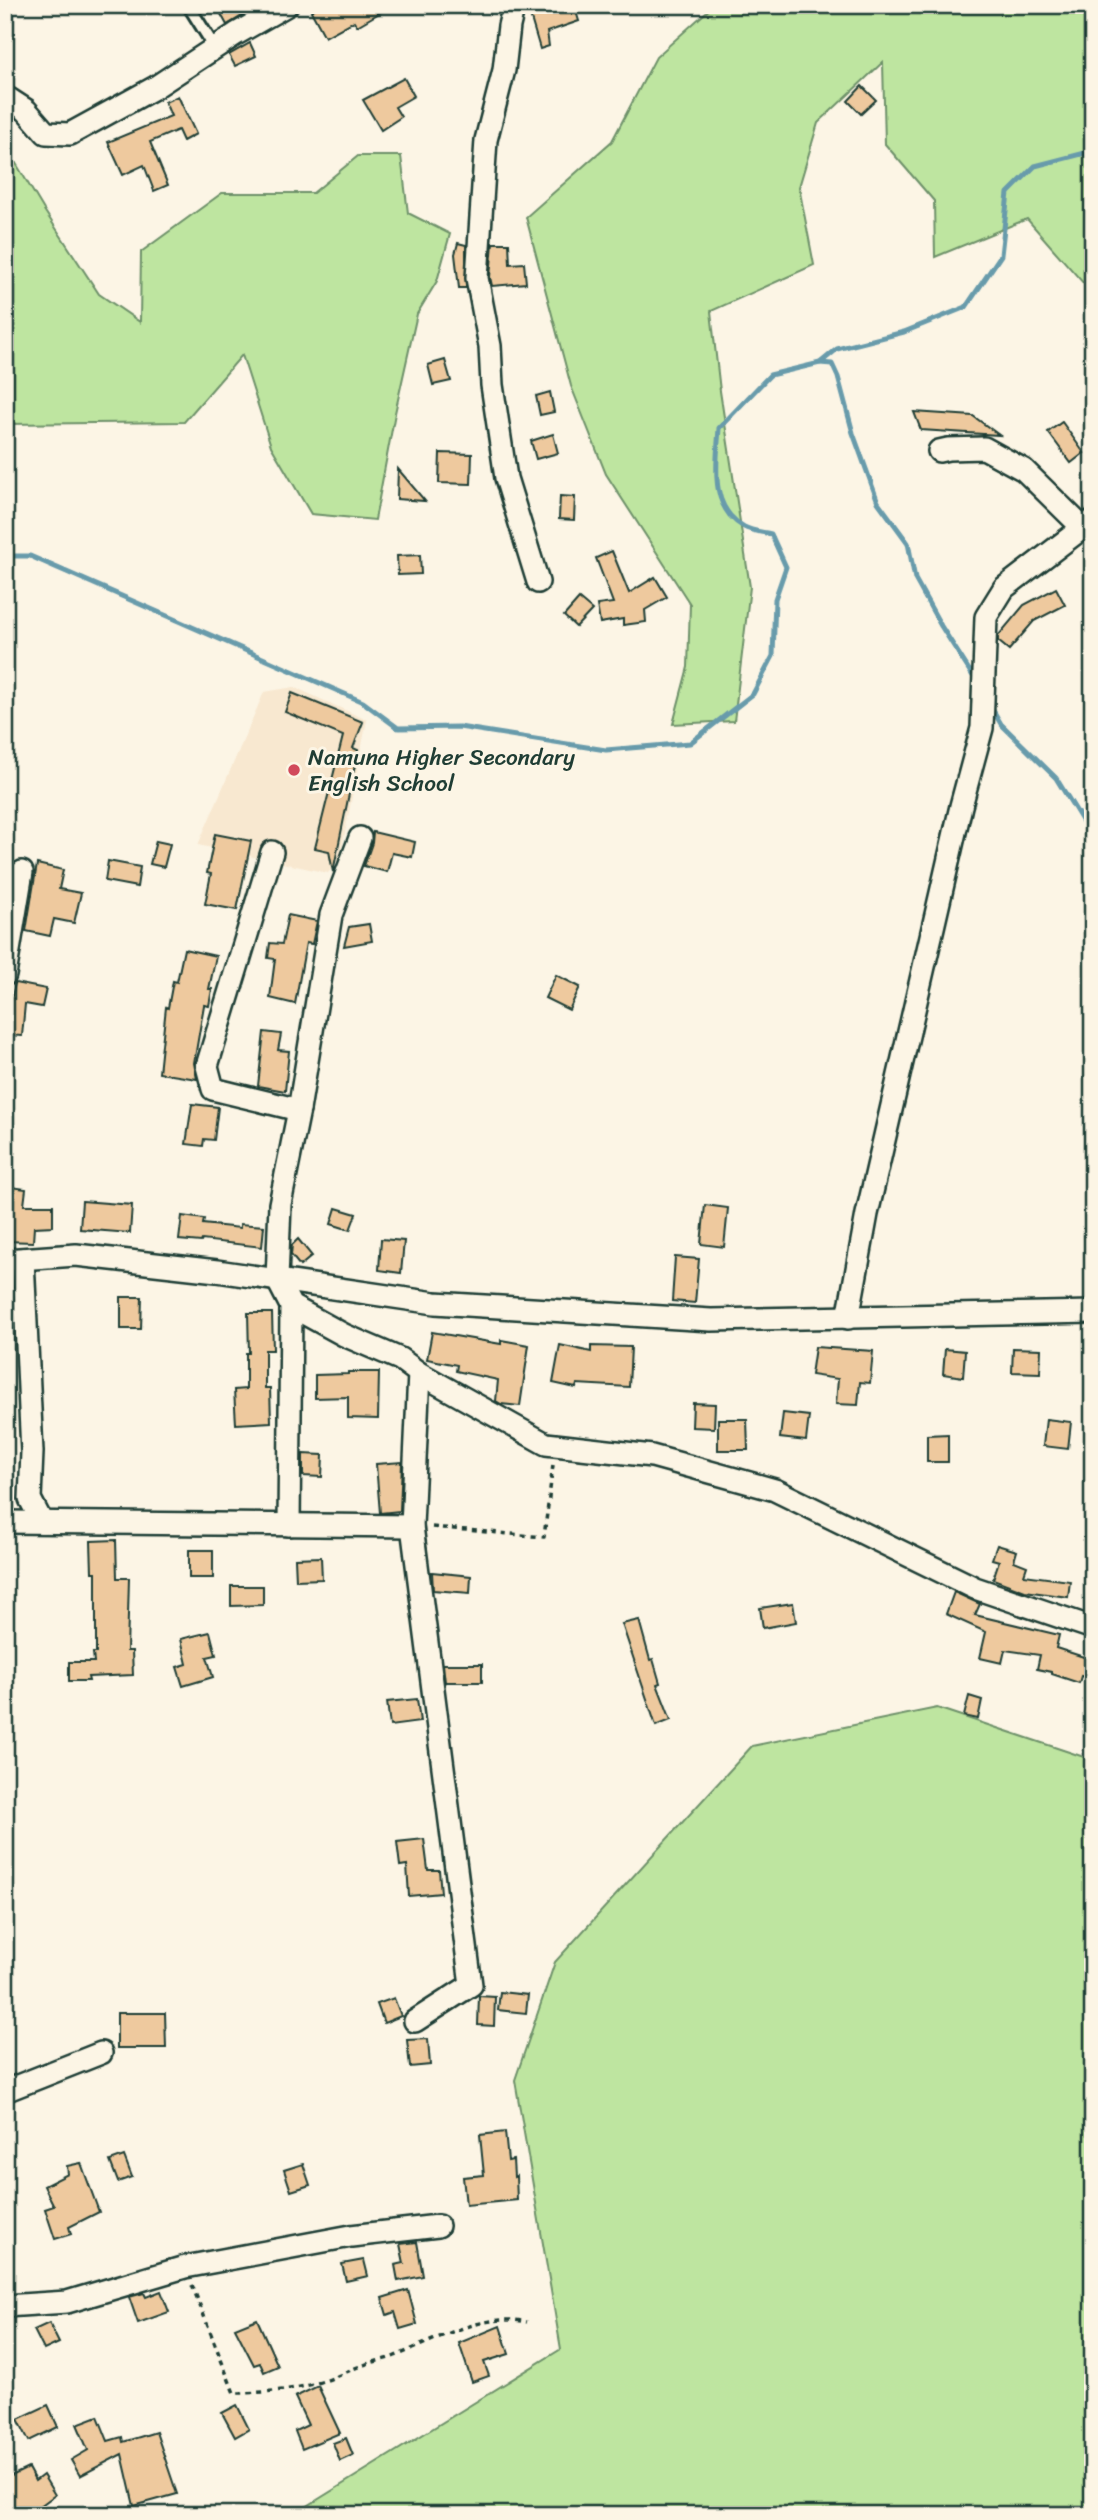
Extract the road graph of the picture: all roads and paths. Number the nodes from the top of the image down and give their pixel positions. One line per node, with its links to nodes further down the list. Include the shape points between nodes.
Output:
1 (188, 5): 4 (lane)
2 (287, 5): 4 (street)
3 (514, 5): 8 (street, via 486,140 477,278 491,346 506,478)
4 (215, 48): 5 (street, via 155,88 70,134 46,133 26,110)
5 (5, 101)
6 (939, 451): 7 (street, via 984,448 1024,470)
7 (1088, 524): 18 (street, via 1004,588 986,617 982,728 867,1214)
8 (538, 582)
9 (360, 838): 13 (street, via 331,915)
10 (272, 852): 13 (street, via 207,1066 214,1089)
11 (22, 872): 12 (street)
12 (5, 975)
13 (299, 1111): 15 (street, via 280,1204)
14 (14, 1259): 15 (street, via 76,1255); 22 (street, via 32,1452 30,1499)
15 (277, 1279): 16 (street); 18 (street, via 435,1303 711,1320)
16 (291, 1306): 19 (street, via 400,1359); 23 (street)
17 (1093, 1312): 18 (street)
18 (848, 1318)
19 (419, 1373): 20 (street); 24 (street)
20 (555, 1446): 24 (path, via 544,1537); 25 (street, via 652,1456 775,1490 975,1588)
21 (5, 1522): 22 (street)
22 (42, 1522): 23 (street)
23 (289, 1525): 24 (street)
24 (412, 1525): 26 (street, via 471,1985)
25 (1093, 1628)
26 (415, 2021)
27 (101, 2053): 28 (street)
28 (5, 2091)
29 (438, 2226): 30 (street, via 351,2236)
30 (185, 2267): 31 (street, via 67,2302); 32 (path, via 234,2393 264,2393 326,2381 488,2321 510,2318)
31 (5, 2306)
32 (527, 2322)

